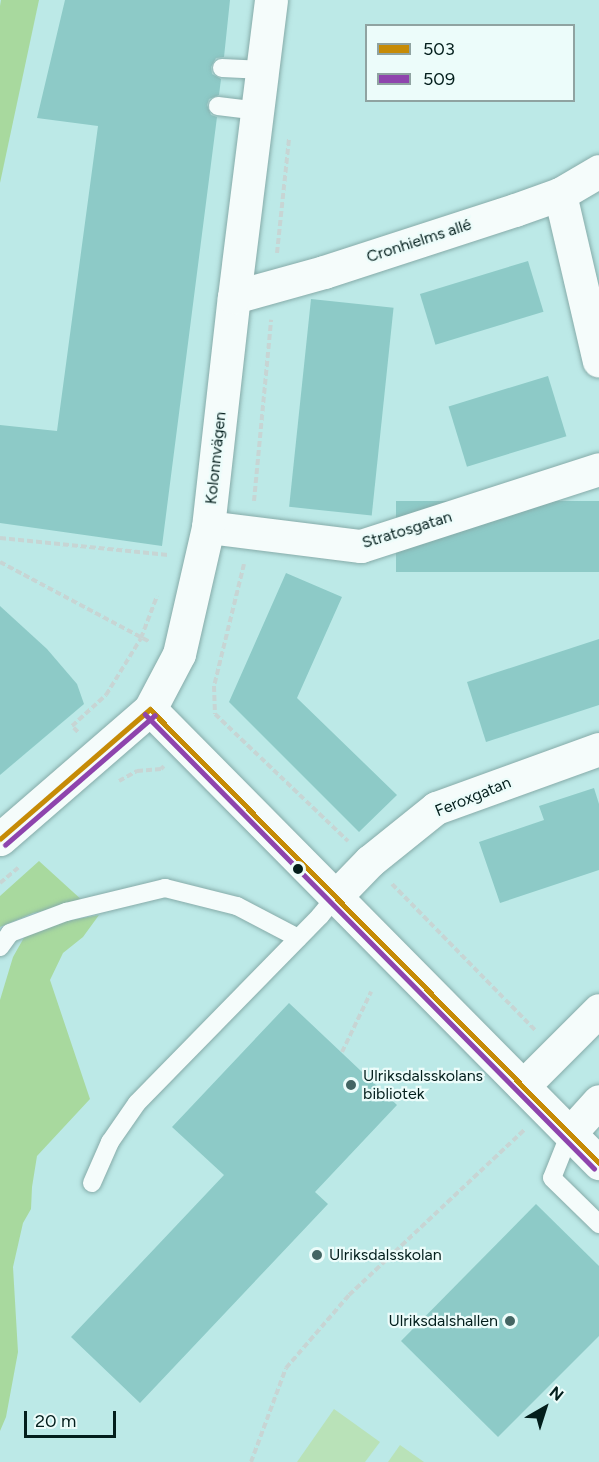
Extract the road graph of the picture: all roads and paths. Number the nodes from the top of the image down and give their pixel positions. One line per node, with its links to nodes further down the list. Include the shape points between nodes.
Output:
1 (271, 0): 3 (street, Kolonnvägen)
2 (222, 68): 3 (lane)
3 (264, 69): 5 (street, Kolonnvägen)
4 (218, 106): 5 (lane)
5 (259, 111): 10 (street, Kolonnvägen)
6 (290, 131): 9 (path)
7 (599, 171): 8 (street, Cronhielms allé)
8 (561, 194): 9 (street, Cronhielms allé); 11 (street)
9 (274, 285): 10 (street, Cronhielms allé); 14 (path)
10 (234, 297): 13 (street, Kolonnvägen)
11 (599, 361)
12 (599, 469): 14 (street, Stratosgatan, via 362,546)
13 (208, 527): 14 (street, Stratosgatan); 20 (street, Kolonnvägen, via 179,654)
14 (251, 535): 27 (path, via 214,686 215,714)
15 (0, 537): 17 (path, via 169,555)
16 (0, 562): 19 (path)
17 (166, 565)
18 (160, 585): 19 (path)
19 (141, 638): 21 (path, via 106,695)
20 (150, 709): 25 (street, Kolonnvägen); 29 (street)
21 (72, 726)
22 (599, 748): 27 (street, Feroxgatan, via 436,808)
23 (161, 770): 24 (path, via 137,771)
24 (110, 788)
25 (0, 839)
26 (26, 861): 28 (path)
27 (370, 861): 29 (street, Feroxgatan); 35 (path)
28 (0, 884)
29 (336, 896): 30 (lane); 36 (street)
30 (298, 938): 31 (lane, via 237,906 165,888 66,912 10,933); 41 (lane, via 137,1102 110,1142)
31 (0, 947)
32 (371, 992): 34 (path)
33 (599, 1010): 35 (street)
34 (342, 1052)
35 (557, 1052): 36 (street)
36 (523, 1086): 38 (street)
37 (599, 1101): 39 (street)
38 (546, 1109): 39 (street); 43 (path, via 349,1295 286,1368)
39 (570, 1133): 40 (street); 42 (lane, via 552,1178)
40 (599, 1163)
41 (92, 1183)
42 (599, 1224)
43 (251, 1462)

